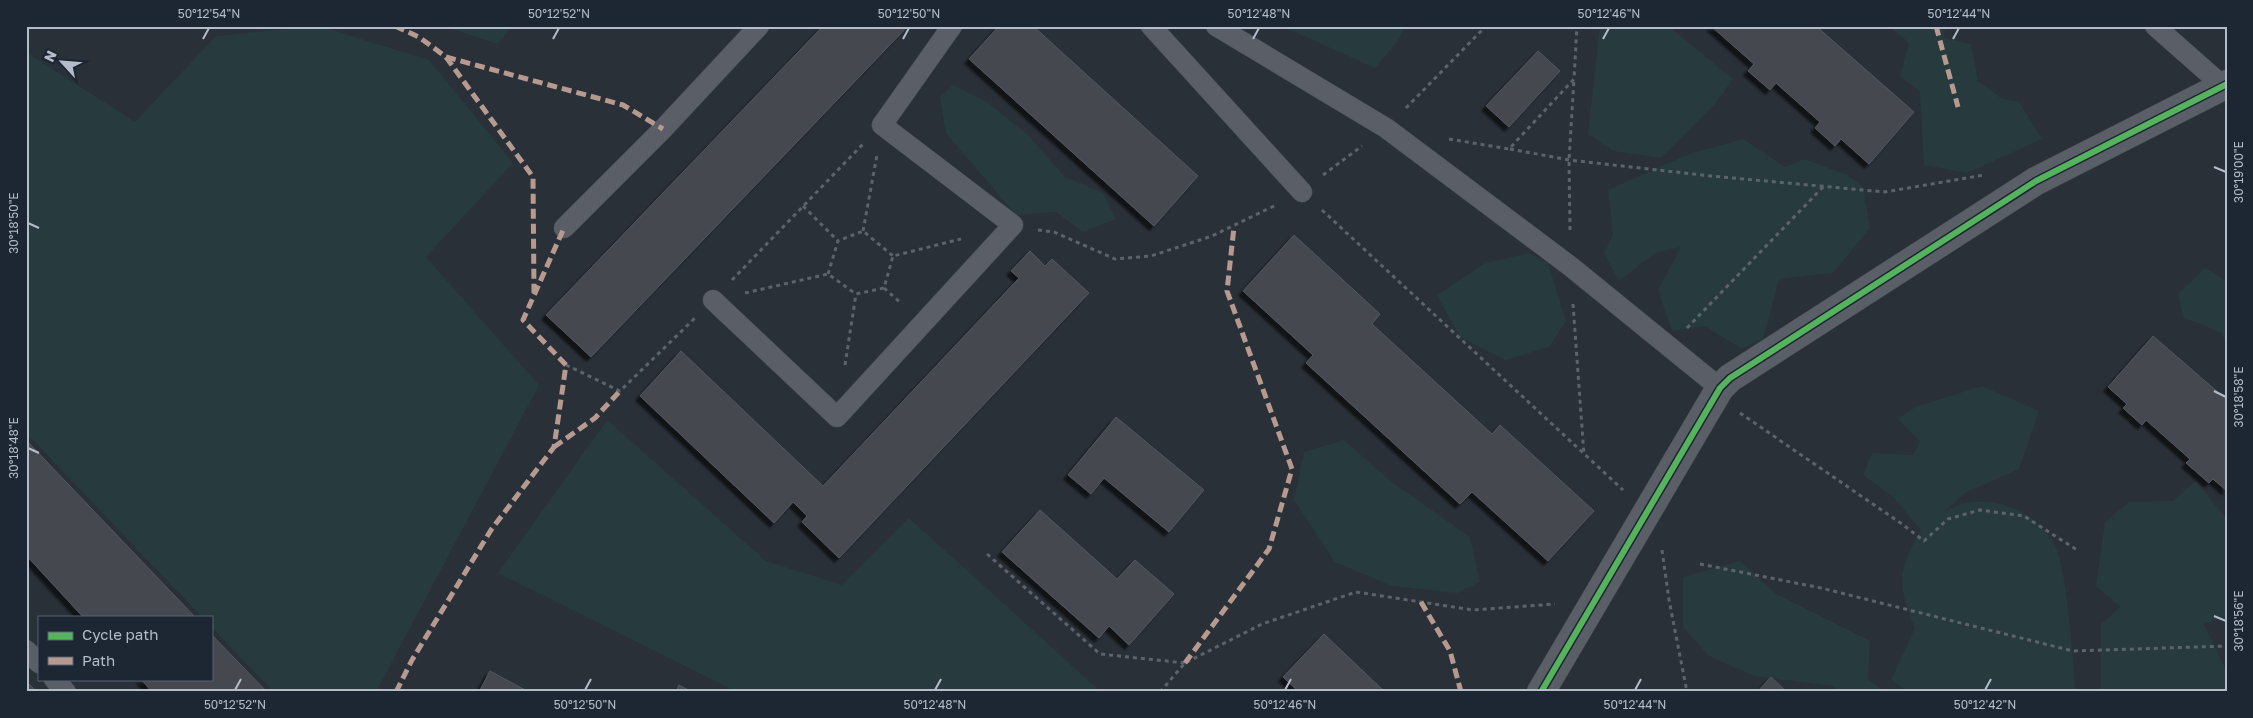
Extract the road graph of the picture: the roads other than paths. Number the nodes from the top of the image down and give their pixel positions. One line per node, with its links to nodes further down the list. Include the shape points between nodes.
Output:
1 (759, 26): 8 (lane)
2 (952, 26): 9 (lane, via 882,125 1013,225 837,417)
3 (1151, 26): 7 (lane)
4 (1216, 26): 10 (lane, via 1386,128 1570,266)
5 (2155, 26): 6 (lane)
6 (2225, 85): 10 (street, via 2036,181 1730,378)
7 (1302, 192)
8 (564, 228)
9 (713, 300)
10 (1720, 388): 15 (street)
11 (26, 650): 12 (lane)
12 (38, 662)
13 (55, 680): 14 (lane)
14 (66, 692)
15 (1542, 692)

